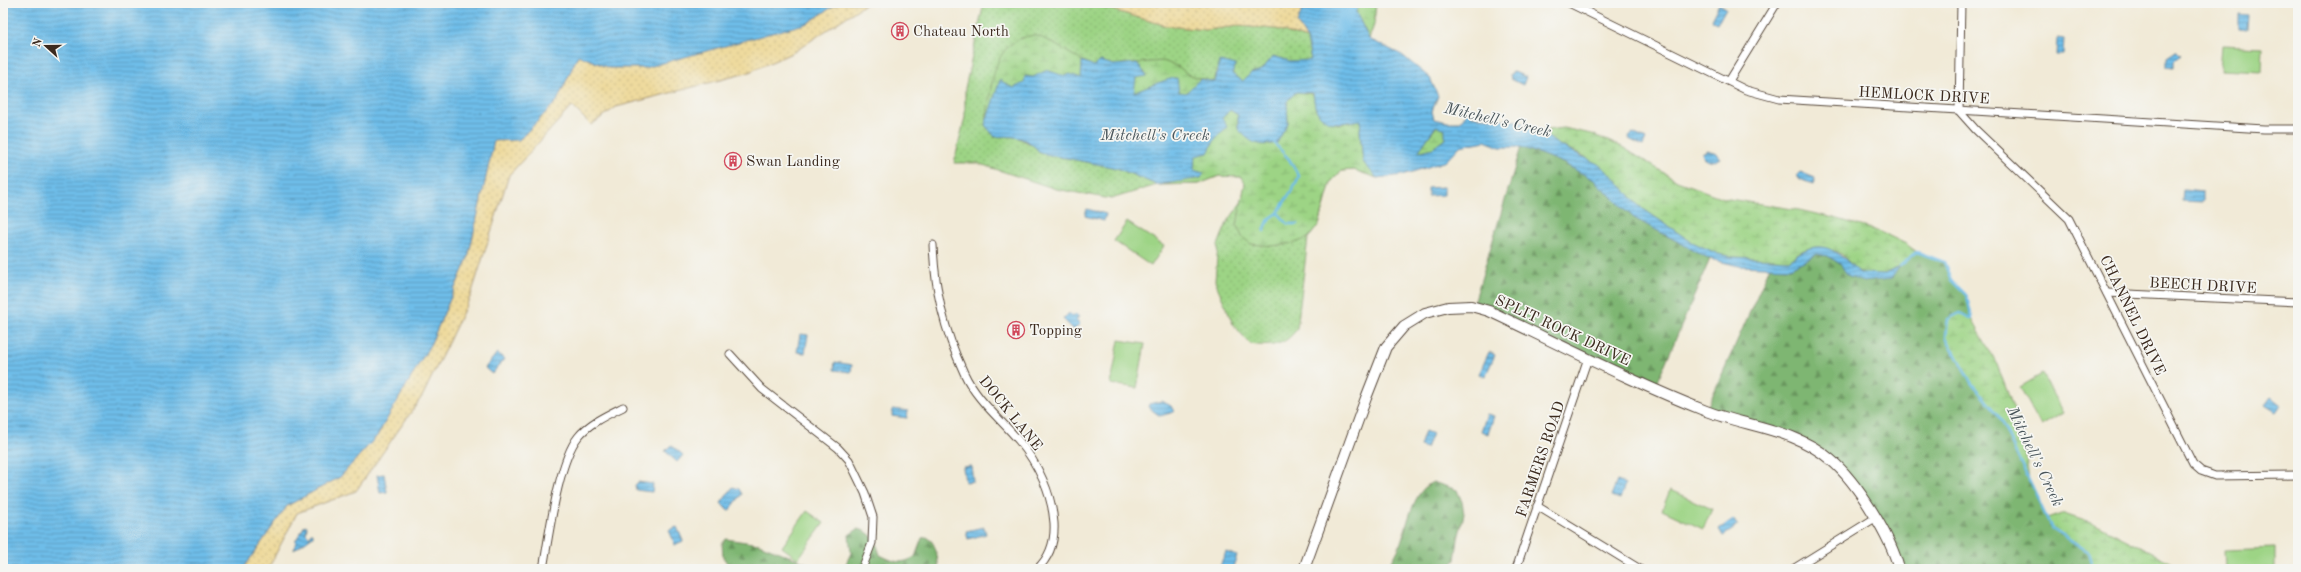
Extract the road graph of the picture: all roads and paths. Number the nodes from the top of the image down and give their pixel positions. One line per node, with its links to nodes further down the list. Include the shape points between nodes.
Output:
1 (1569, 3): 4 (street, HEMLOCK DRIVE)
2 (1777, 3): 4 (street)
3 (1961, 3): 5 (street)
4 (1729, 81): 5 (street, HEMLOCK DRIVE, via 1779,100)
5 (1959, 111): 6 (street, HEMLOCK DRIVE); 8 (street, CHANNEL DRIVE, via 2069,219)
6 (2298, 129)
7 (933, 245): 18 (street, DOCK LANE, via 938,301 964,374 976,395 1019,441 1032,459 1051,502 1055,531 1052,545)
8 (2107, 293): 9 (street, BEECH DRIVE); 13 (street, CHANNEL DRIVE, via 2193,464 2201,472 2215,476)
9 (2298, 302)
10 (730, 354): 17 (street, via 779,404 838,448 854,469 865,493 874,527 872,543)
11 (1588, 358): 14 (street, FARMERS ROAD); 15 (street, SPLIT ROCK DRIVE, via 1709,412 1777,431 1811,446 1832,460); 19 (street, SPLIT ROCK DRIVE, via 1489,311 1471,306 1448,307 1425,313 1404,326 1386,347 1380,360)
12 (623, 407): 16 (street, via 584,431 569,451)
13 (2298, 475)
14 (1537, 506): 20 (street, FARMERS ROAD); 21 (street)
15 (1875, 518): 22 (street); 23 (street, SPLIT ROCK DRIVE, via 1890,541)
16 (543, 569)
17 (862, 569)
18 (1037, 569)
19 (1304, 569)
20 (1516, 569)
21 (1640, 569)
22 (1793, 569)
23 (1899, 569)

